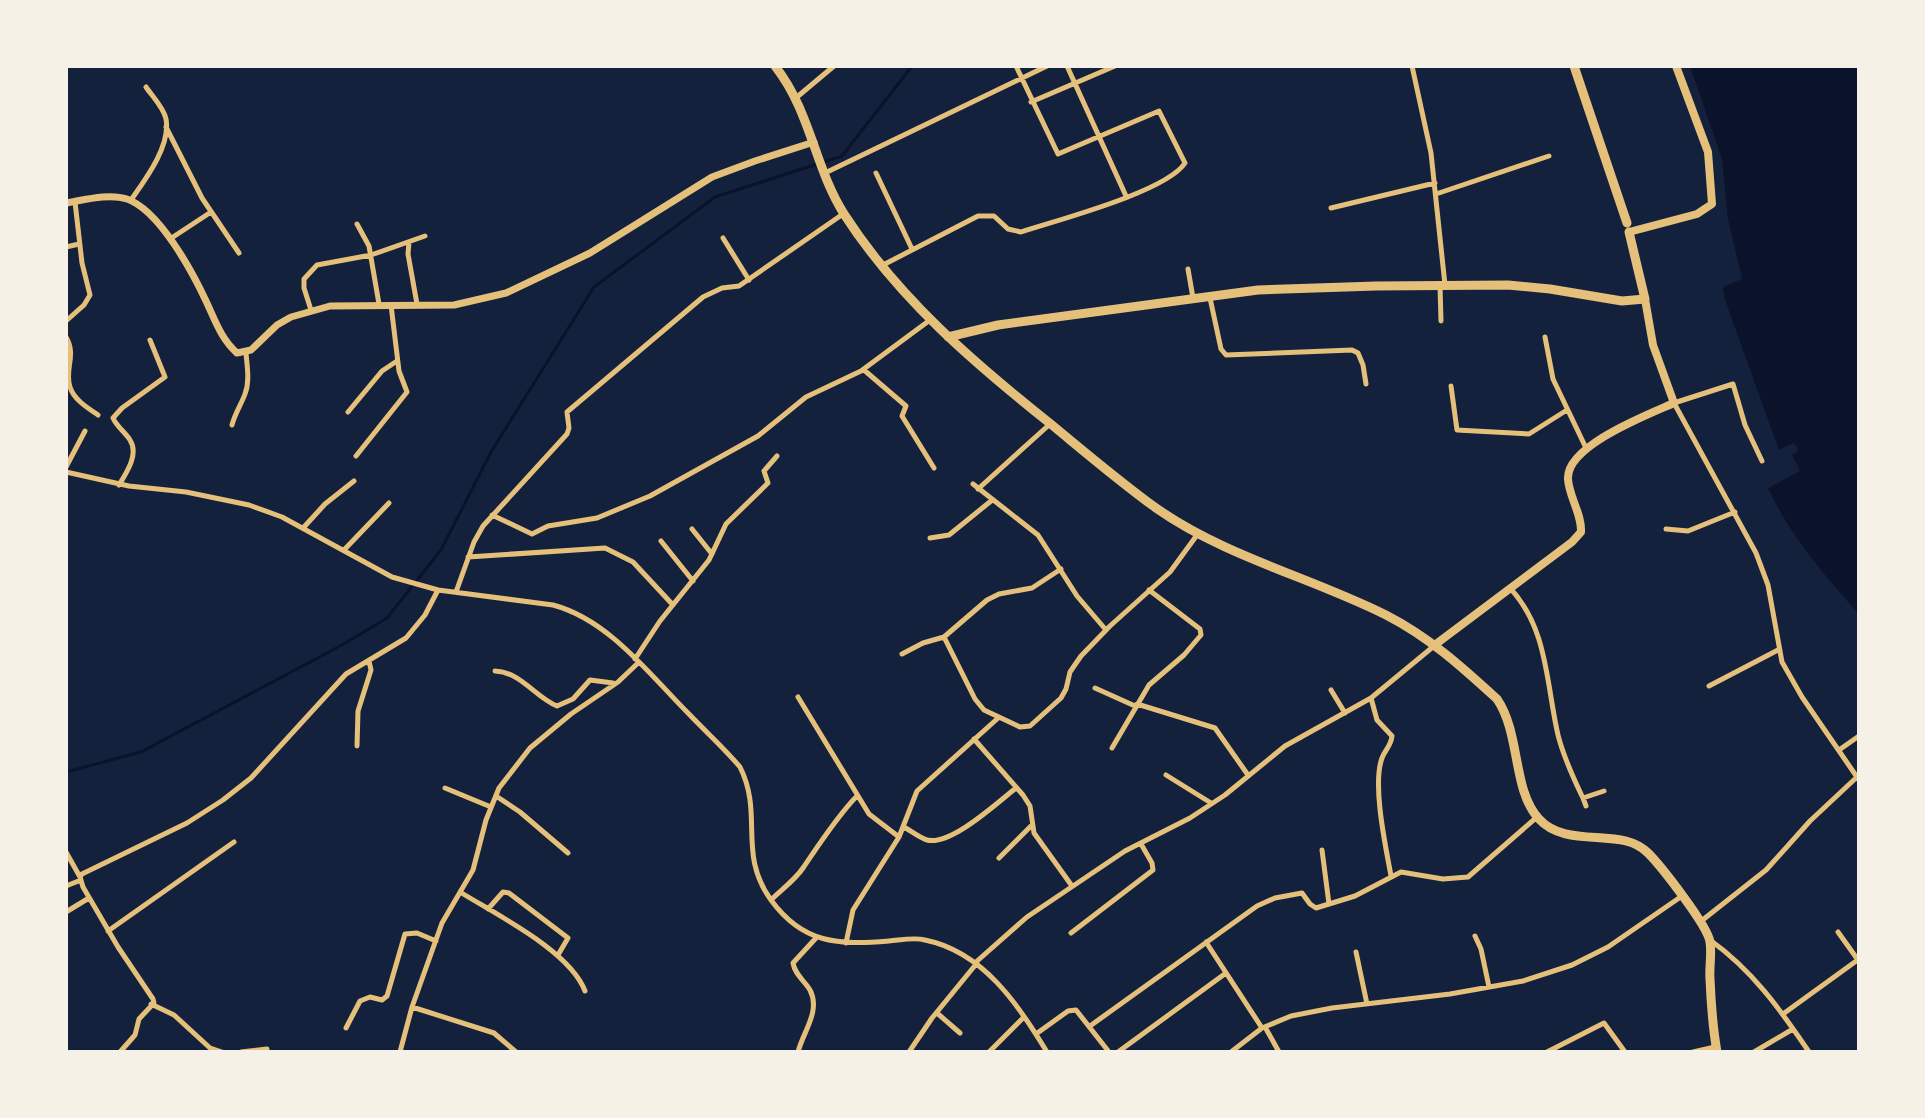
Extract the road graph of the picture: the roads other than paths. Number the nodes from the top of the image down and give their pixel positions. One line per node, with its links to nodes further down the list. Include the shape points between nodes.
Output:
1 (775, 66): 13 (highway)
2 (834, 66): 13 (street)
3 (1016, 66): 10 (street)
4 (1047, 66): 10 (street)
5 (1067, 66): 11 (street)
6 (1115, 66): 11 (street)
7 (1412, 66): 21 (street)
8 (1574, 66): 31 (highway)
9 (1676, 66): 31 (main road, via 1708,152 1712,204 1697,214)
10 (1020, 78): 14 (street); 19 (street)
11 (1075, 83): 14 (street); 16 (street)
12 (146, 87): 15 (street, via 166,116)
13 (797, 97): 17 (highway)
14 (1031, 102): 16 (street, via 1058,154)
15 (166, 127): 24 (street, via 154,169); 28 (street)
16 (1100, 136): 23 (street); 23 (street, via 1159,111 1184,158 1173,175)
17 (815, 145): 19 (highway); 50 (street, via 712,177 590,253 506,293 454,305)
18 (1549, 156): 22 (street)
19 (825, 172): 29 (highway)
20 (876, 173): 38 (street)
21 (1435, 183): 22 (street); 27 (street)
22 (1436, 194): 44 (street)
23 (1126, 196): 38 (street, via 1021,232 985,214)
24 (131, 200): 25 (street); 34 (street)
25 (75, 202): 26 (street); 36 (street)
26 (66, 203)
27 (1331, 208)
28 (211, 212): 34 (street); 39 (street)
29 (844, 213): 41 (highway); 43 (street)
30 (357, 224): 40 (street)
31 (1628, 228): 47 (highway)
32 (425, 236): 35 (street)
33 (723, 238): 43 (street)
34 (170, 239): 59 (street, via 224,340 237,353)
35 (409, 241): 40 (street); 50 (street)
36 (79, 244): 37 (street); 53 (street, via 90,295)
37 (66, 247)
38 (912, 249): 41 (street)
39 (239, 253)
40 (371, 255): 48 (street); 51 (street, via 309,271 304,288)
41 (883, 265): 52 (highway)
42 (1188, 269): 46 (street)
43 (749, 280): 82 (street, via 703,297 570,409 567,434)
44 (1443, 285): 45 (highway, via 1285,289); 47 (highway, via 1508,285 1622,301); 54 (street)
45 (1210, 297): 46 (highway); 62 (street, via 1226,355 1352,350 1363,365)
46 (1194, 299): 56 (highway, via 998,325)
47 (1645, 299): 64 (main road, via 1653,345)
48 (379, 304): 49 (street); 51 (street)
49 (391, 304): 50 (street); 60 (street)
50 (417, 304)
51 (311, 310): 59 (street, via 277,325)
52 (930, 320): 56 (highway); 61 (street)
53 (66, 321)
54 (1441, 321)
55 (66, 337): 67 (street, via 72,352 71,390)
56 (948, 337): 68 (highway)
57 (1545, 337): 65 (street, via 1553,379)
58 (150, 340): 78 (street, via 165,377 113,418 133,453)
59 (246, 353): 69 (street, via 246,392)
60 (397, 361): 66 (street); 72 (street, via 407,392)
61 (864, 369): 75 (street, via 906,406 902,416); 82 (street, via 806,397 758,436 633,504 532,534)
62 (1366, 384)
63 (1451, 386): 65 (street, via 1457,430 1529,434)
64 (1674, 403): 71 (main road); 74 (street, via 1733,384); 81 (street)
65 (1567, 410): 71 (street)
66 (348, 412)
67 (98, 415)
68 (1050, 424): 79 (street, via 976,486); 86 (highway)
69 (232, 425)
70 (85, 431): 76 (street)
71 (1586, 448): 94 (main road, via 1574,458 1567,475 1581,532)
72 (356, 456)
73 (777, 456): 90 (street, via 764,471 768,483 726,524)
74 (1762, 461)
75 (934, 468)
76 (66, 470): 78 (street)
77 (354, 481): 83 (street)
78 (119, 485): 83 (street, via 240,502)
79 (991, 501): 87 (street, via 949,535); 92 (street, via 1038,535)
80 (389, 503): 89 (street)
81 (1735, 512): 85 (street, via 1688,531); 102 (street, via 1766,577)
82 (492, 515): 91 (street)
83 (304, 527): 89 (street)
84 (692, 529): 90 (street)
85 (1666, 529)
86 (1197, 535): 96 (street); 101 (highway, via 1385,615)
87 (930, 538)
88 (661, 541): 93 (street)
89 (344, 550): 95 (street, via 392,577)
90 (712, 554): 93 (street)
91 (468, 557): 97 (street); 98 (street, via 605,548 633,562)
92 (1061, 569): 99 (street); 100 (street, via 1032,588 987,600)
93 (693, 581): 98 (street)
94 (1509, 588): 101 (main road); 129 (street, via 1535,623 1559,738)
95 (438, 590): 97 (street); 104 (street, via 406,638)
96 (1149, 590): 99 (street); 113 (street, via 1201,635 1149,685)
97 (456, 592): 105 (street, via 566,609 597,626)
98 (673, 605): 105 (street)
99 (1106, 630): 115 (street, via 1073,666 1061,698 1036,722 1025,728)
100 (944, 637): 103 (street); 115 (street, via 975,699)
101 (1436, 644): 112 (street); 133 (highway, via 1504,709)
102 (1778, 650): 108 (street); 120 (street)
103 (902, 654)
104 (369, 661): 118 (street); 144 (street, via 346,674 261,767 223,800)
105 (637, 661): 107 (street); 150 (street, via 740,767 749,789 753,867)
106 (495, 671): 107 (street, via 527,684 557,706 573,699 590,680)
107 (618, 682): 127 (street, via 530,748)
108 (1709, 686)
109 (1095, 688): 113 (street)
110 (1331, 690): 114 (street)
111 (798, 697): 128 (street)
112 (1371, 698): 114 (street); 143 (street, via 1377,720 1392,736 1382,758 1379,790)
113 (1136, 705): 119 (street); 122 (street, via 1215,728)
114 (1345, 713): 122 (street)
115 (997, 719): 117 (street)
116 (1859, 736): 120 (street)
117 (974, 739): 125 (street); 135 (street, via 917,791)
118 (357, 746)
119 (1112, 748)
120 (1839, 750): 123 (street)
121 (1166, 775): 130 (street)
122 (1248, 775): 130 (street)
123 (1858, 779): 154 (street, via 1766,870)
124 (445, 788): 132 (street)
125 (1016, 788): 134 (street, via 1030,806); 135 (street, via 976,821 939,839 925,839)
126 (1604, 791): 129 (street)
127 (496, 796): 132 (street); 141 (street)
128 (857, 796): 136 (street, via 876,821); 150 (street, via 803,869)
129 (1583, 798): 131 (street)
130 (1212, 803): 138 (street)
131 (1586, 806)
132 (491, 807): 147 (street, via 473,870)
133 (1537, 817): 143 (street, via 1468,877 1443,879 1408,871); 148 (highway, via 1573,836 1639,846)
134 (1031, 826): 142 (street); 146 (street)
135 (904, 827): 136 (street)
136 (899, 837): 163 (street, via 859,898)
137 (234, 842): 155 (street)
138 (1141, 844): 146 (street); 157 (street, via 1153,870)
139 (1322, 850): 151 (street)
140 (66, 852): 144 (street)
141 (568, 853)
142 (999, 858)
143 (1391, 876): 151 (street)
144 (80, 878): 145 (street); 149 (street)
145 (66, 886)
146 (1072, 886): 167 (street, via 1018,923)
147 (460, 892): 152 (street); 161 (street)
148 (1682, 896): 154 (highway); 169 (street, via 1572,965)
149 (89, 898): 153 (street); 155 (street)
150 (771, 900): 159 (street, via 797,928)
151 (1329, 904): 162 (street, via 1313,907 1302,893 1275,898)
152 (488, 909): 165 (street); 165 (street, via 503,892 509,893 568,938)
153 (66, 912)
154 (1700, 922): 160 (highway)
155 (108, 931): 171 (street, via 153,999)
156 (1838, 932): 166 (street)
157 (1071, 933)
158 (1475, 936): 169 (street)
159 (816, 938): 163 (street); 191 (street, via 793,963 814,999)
160 (1710, 940): 175 (street, via 1736,959); 184 (highway)
161 (436, 941): 173 (street); 178 (street, via 405,934 387,996 360,1001)
162 (1206, 942): 168 (street); 177 (street)
163 (846, 943): 167 (street, via 926,940)
164 (1356, 952): 172 (street)
165 (558, 955): 170 (street, via 580,977)
166 (1859, 960): 175 (street)
167 (976, 962): 174 (street); 176 (street)
168 (1226, 973): 179 (street); 195 (street)
169 (1489, 987): 172 (street)
170 (585, 991)
171 (150, 1004): 186 (street); 187 (street, via 174,1015 210,1048)
172 (1367, 1004): 179 (street, via 1306,1012)
173 (412, 1007): 189 (street); 190 (street, via 494,1033)
174 (937, 1013): 181 (street); 185 (street)
175 (1783, 1014): 180 (street)
176 (1024, 1017): 182 (street); 192 (street)
177 (1090, 1026): 182 (street, via 1072,1010); 194 (street)
178 (346, 1028)
179 (1264, 1028): 196 (street); 197 (street)
180 (1793, 1029): 201 (street); 202 (street)
181 (960, 1033)
182 (1036, 1034): 193 (street)
183 (267, 1049): 188 (street)
184 (1717, 1049): 200 (street)
185 (911, 1051)
186 (120, 1052)
187 (222, 1052)
188 (241, 1052)
189 (400, 1052)
190 (516, 1052)
191 (798, 1052)
192 (989, 1052)
193 (1047, 1052)
194 (1109, 1052)
195 (1118, 1052)
196 (1231, 1052)
197 (1279, 1052)
198 (1547, 1052): 199 (street, via 1604,1023)
199 (1625, 1052)
200 (1693, 1052)
201 (1754, 1052)
202 (1809, 1052)

